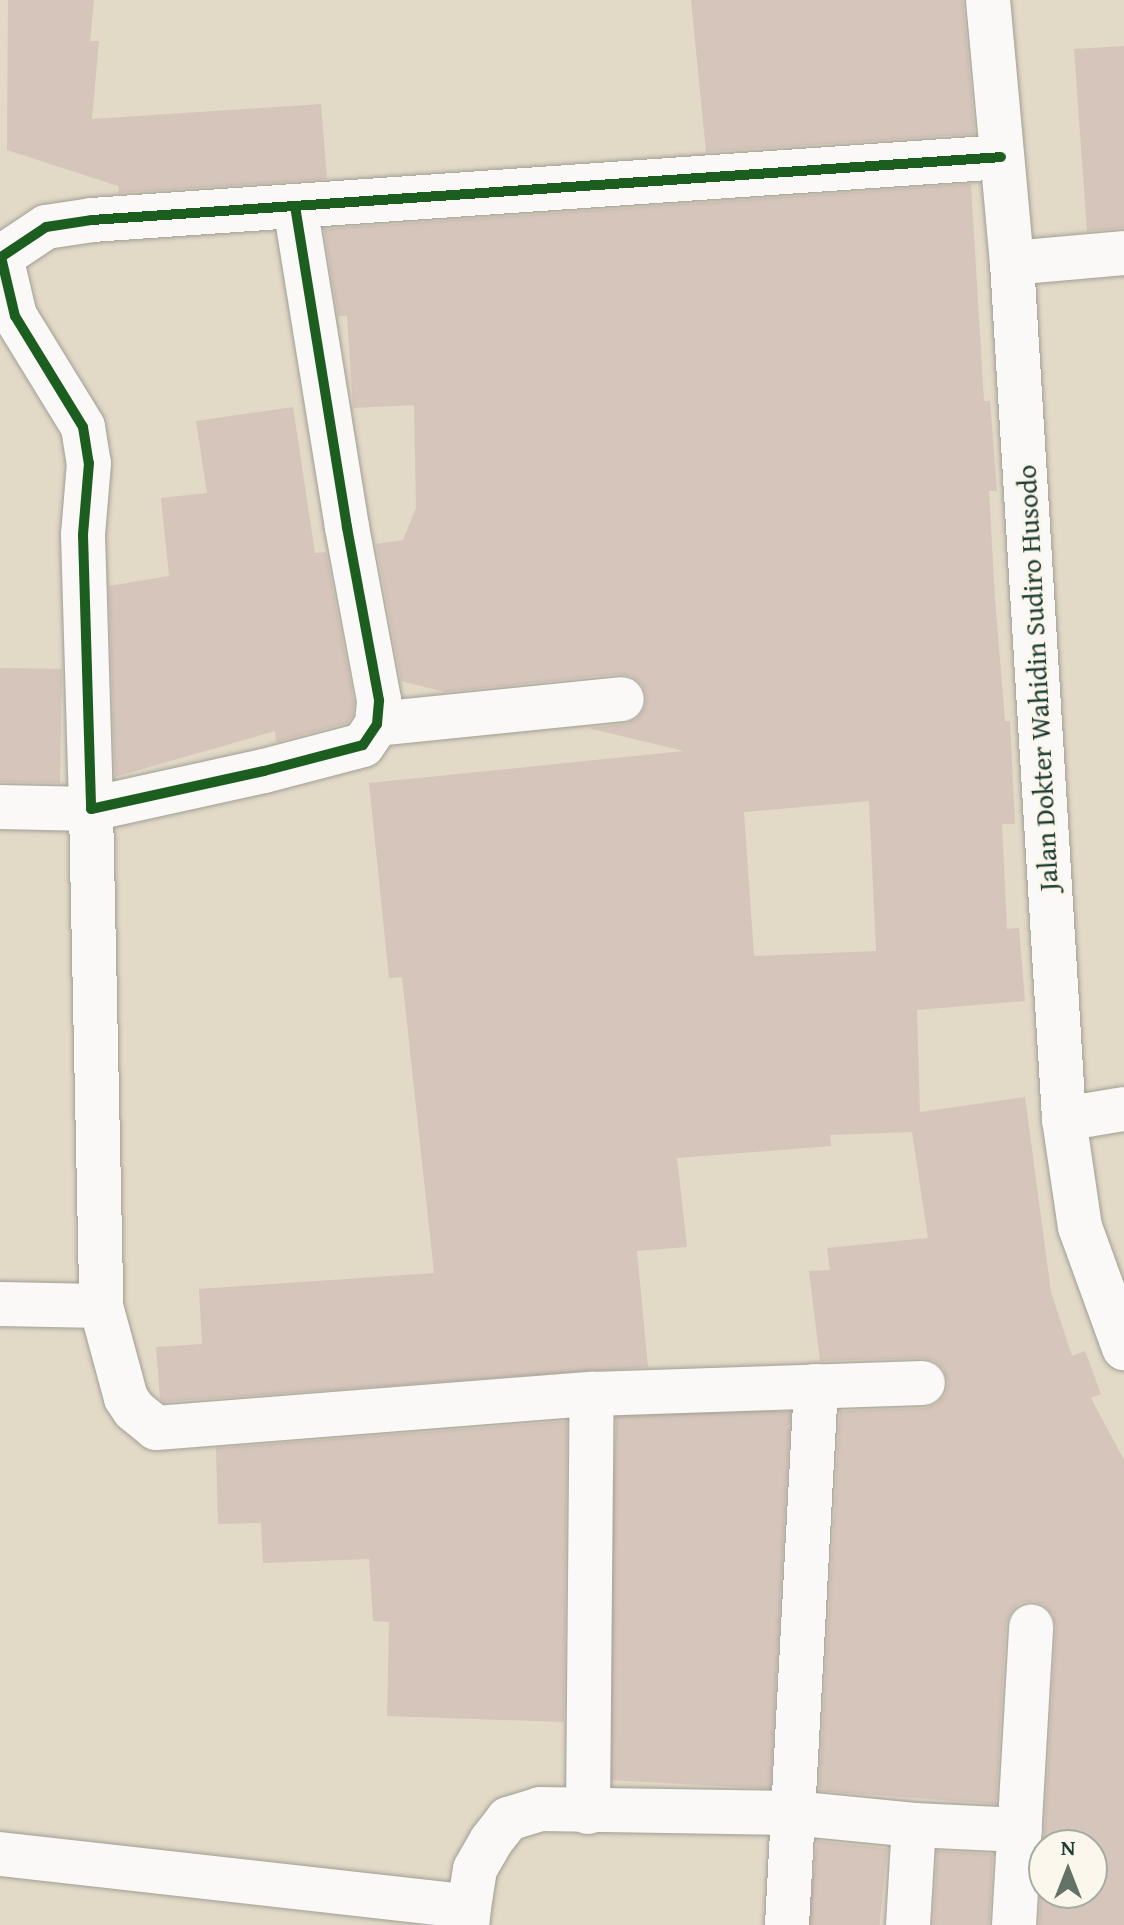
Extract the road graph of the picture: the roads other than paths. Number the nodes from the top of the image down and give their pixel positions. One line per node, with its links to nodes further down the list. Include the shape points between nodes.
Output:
1 (988, 0): 2 (street, Jalan Dokter Wahidin Sudiro Husodo)
2 (1001, 157): 3 (street); 6 (street, Jalan Dokter Wahidin Sudiro Husodo)
3 (295, 206): 5 (street, via 46,227); 8 (street, via 379,700)
4 (1124, 253): 6 (street)
5 (1, 260): 10 (street, via 15,316 83,427 89,463 83,535)
6 (1012, 263): 12 (street, Jalan Dokter Wahidin Sudiro Husodo)
7 (622, 699): 8 (street)
8 (377, 724): 10 (street, via 363,745 351,749)
9 (0, 807): 10 (street)
10 (91, 809): 14 (street)
11 (1124, 1109): 12 (street)
12 (1064, 1119): 15 (street, Jalan Dokter Wahidin Sudiro Husodo, via 1080,1227)
13 (0, 1304): 14 (street)
14 (101, 1306): 18 (street, via 126,1398 156,1428)
15 (1124, 1348)
16 (923, 1383): 17 (street)
17 (816, 1386): 18 (street); 21 (street)
18 (592, 1394): 20 (street)
19 (1031, 1626): 23 (street)
20 (588, 1812): 21 (street); 25 (street, via 540,1809 508,1819 475,1869)
21 (792, 1813): 22 (street); 26 (street)
22 (914, 1825): 23 (street); 27 (street)
23 (1020, 1830): 28 (street)
24 (0, 1854): 25 (street)
25 (468, 1916)
26 (787, 1925)
27 (908, 1925)
28 (1014, 1925)

